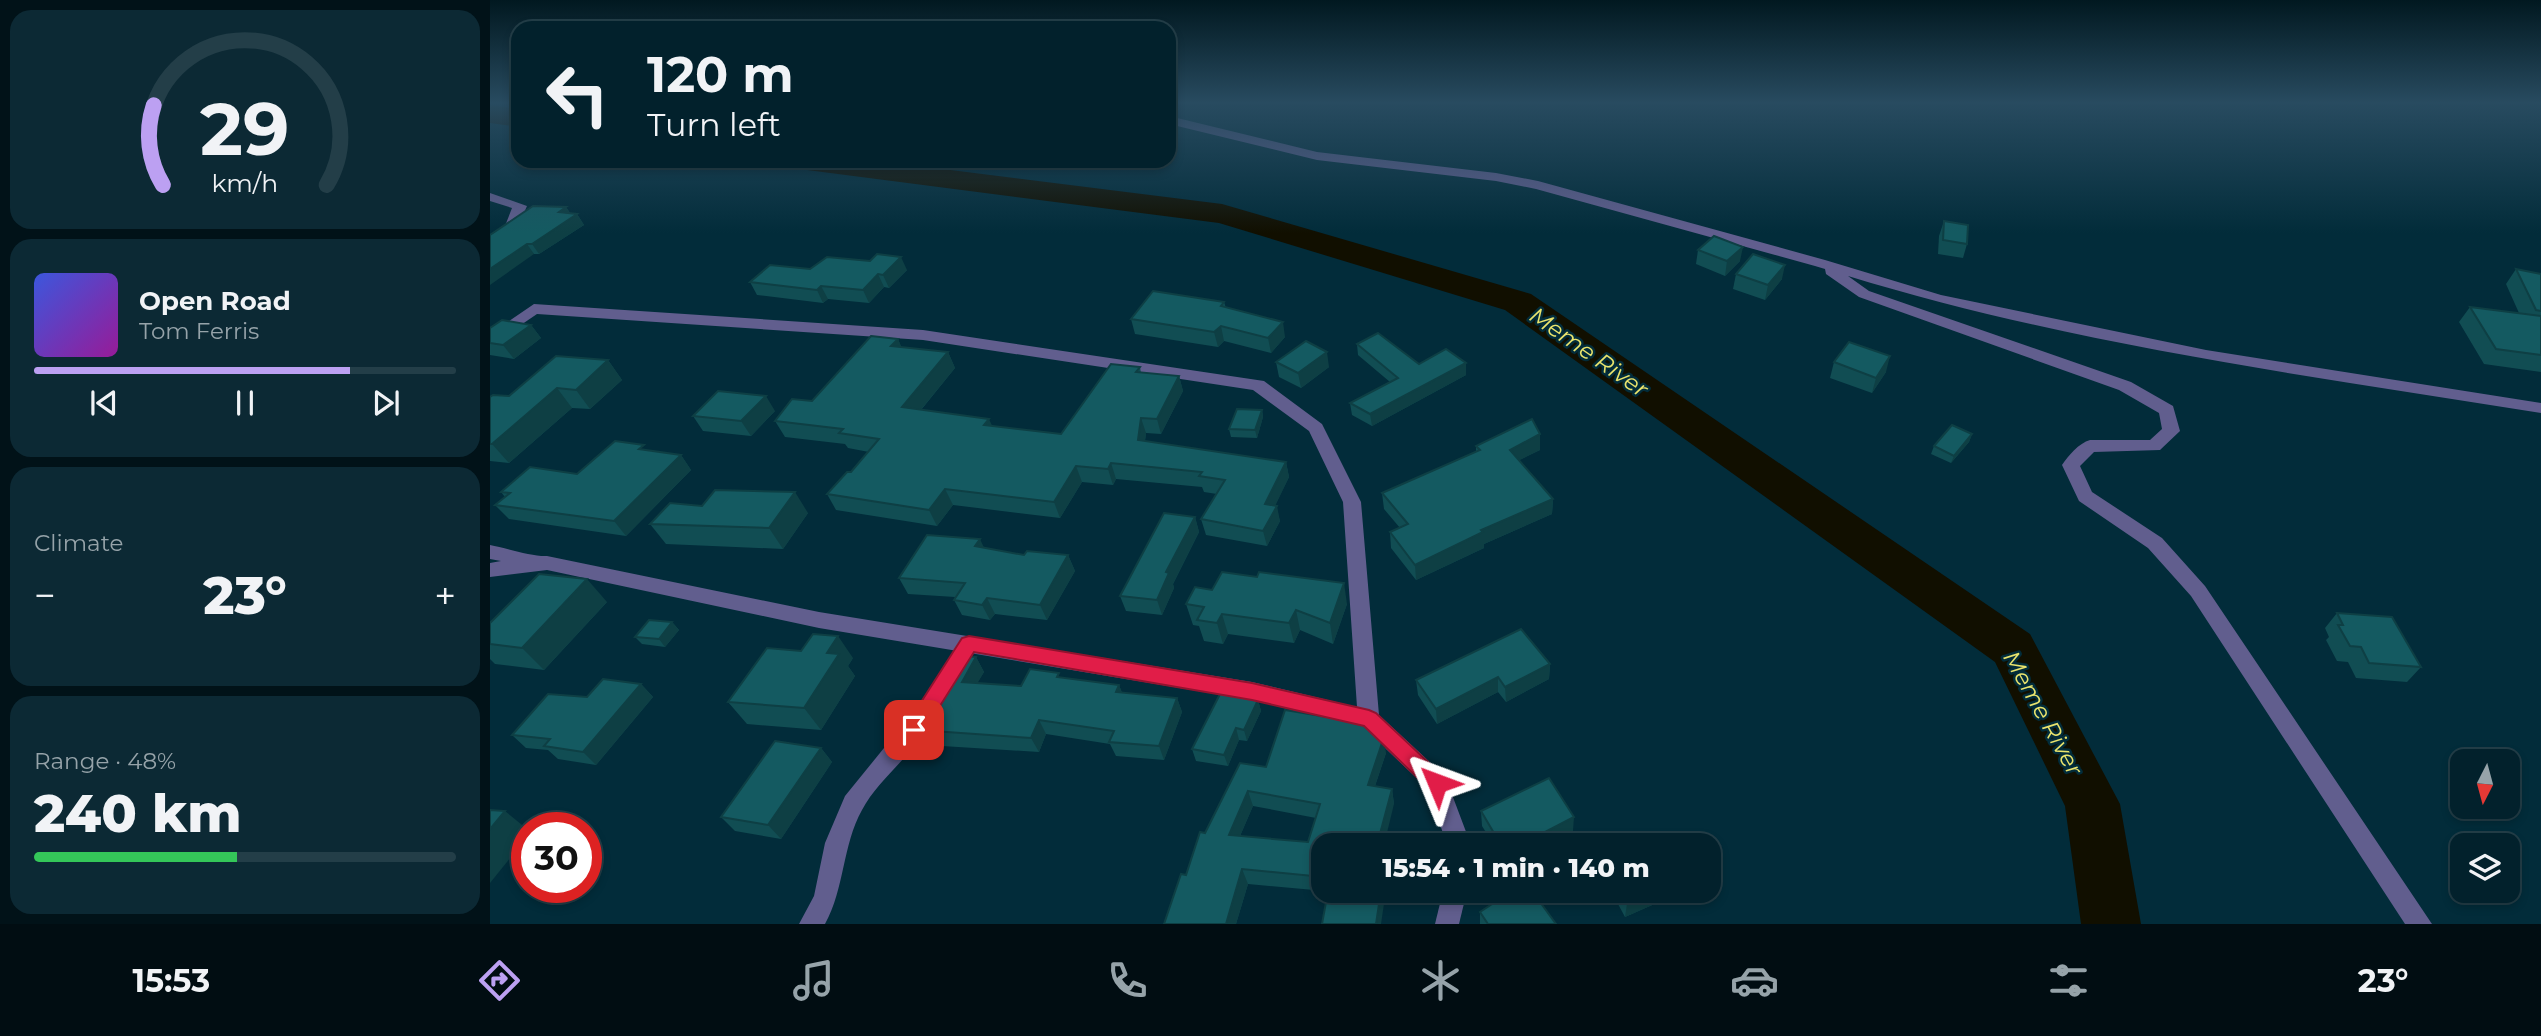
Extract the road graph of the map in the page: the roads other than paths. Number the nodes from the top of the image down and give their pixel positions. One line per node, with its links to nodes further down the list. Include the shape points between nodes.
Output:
1 (1276, 146): 4 (street, via 1317,156 1538,186)
2 (490, 197): 3 (street, via 520,206 511,228)
3 (490, 244)
4 (1820, 263): 6 (street, via 1938,299 2206,355); 18 (street, via 1864,295 2125,386 2167,410 2171,431 2154,446 2090,446 2071,465 2085,496 2155,542 2197,590)
5 (490, 341): 13 (street, via 534,309 923,335 1258,385 1316,428 1352,502)
6 (2541, 408)
7 (490, 552): 8 (street)
8 (547, 563): 9 (street); 10 (street, via 819,620)
9 (490, 570)
10 (969, 643): 11 (street); 13 (street, via 1252,691)
11 (956, 665)
12 (930, 706): 16 (street, via 902,747 853,803 837,843 825,900)
13 (1369, 719): 14 (street, via 1437,783)
14 (1456, 833)
15 (1452, 903): 17 (street)
16 (811, 924)
17 (1447, 924)
18 (2420, 924)

